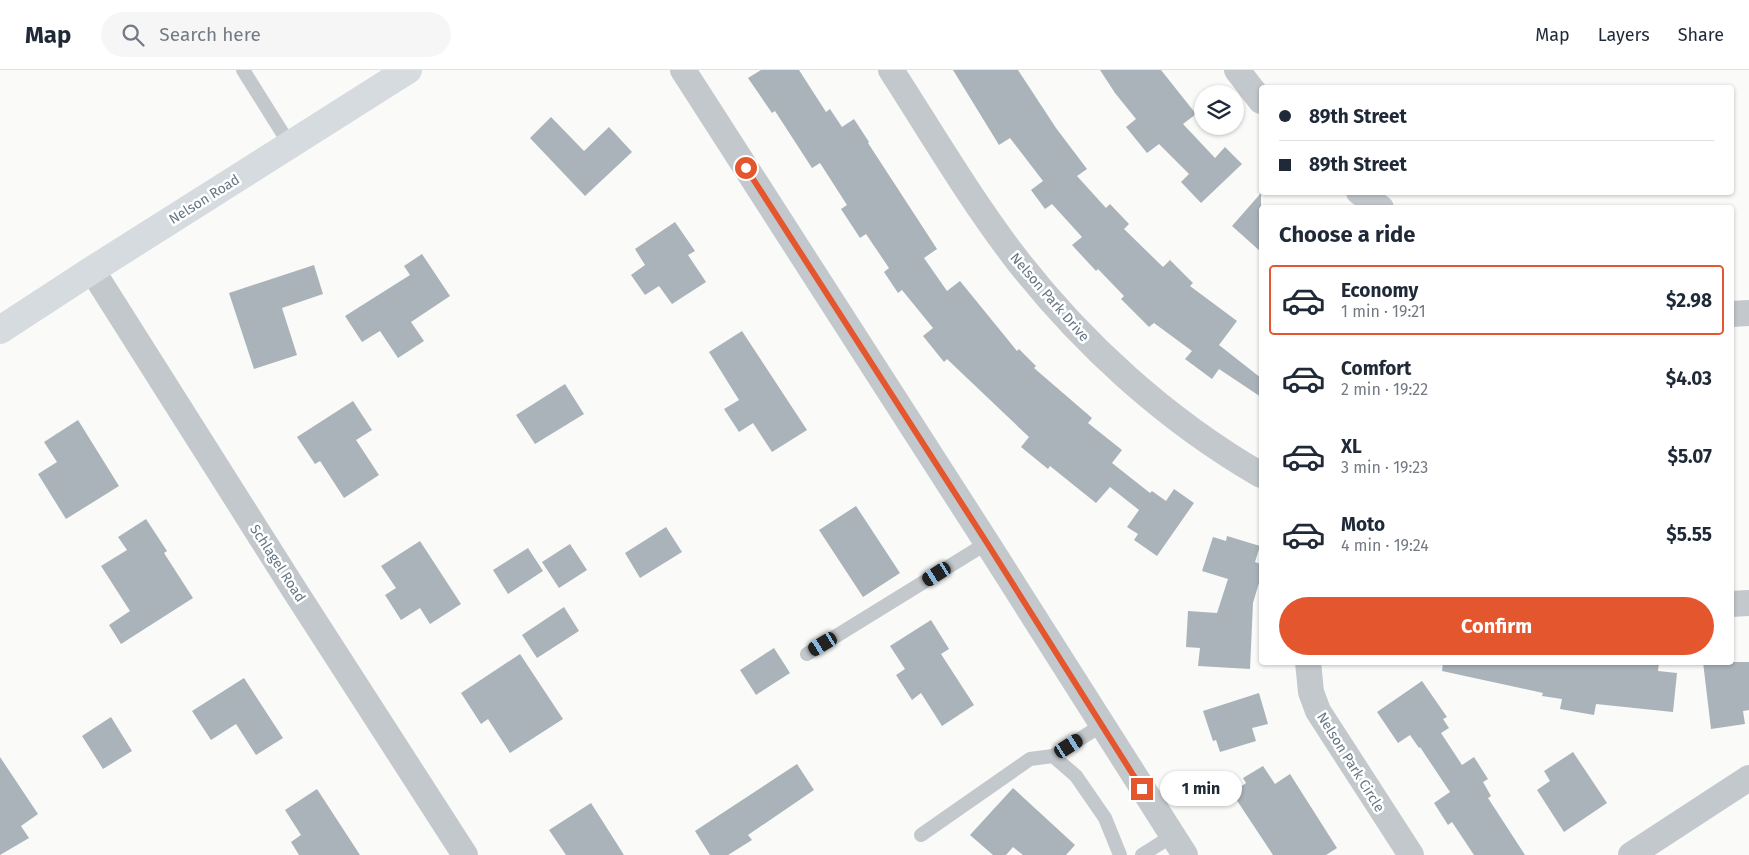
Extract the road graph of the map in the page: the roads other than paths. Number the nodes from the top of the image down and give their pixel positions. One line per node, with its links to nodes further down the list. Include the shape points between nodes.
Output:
1 (243, 70): 7 (lane)
2 (408, 70): 7 (main road, Nelson Road)
3 (683, 70): 15 (street)
4 (891, 70): 14 (street, Nelson Park Drive, via 965,186 1034,282 1063,315 1105,357 1174,416)
5 (1236, 70): 6 (street)
6 (1259, 99)
7 (290, 144): 10 (main road, Nelson Road)
8 (1363, 195): 9 (street)
9 (1377, 205)
10 (92, 270): 13 (main road, Nelson Road); 25 (street, Schlagel Road)
11 (1749, 313): 12 (street)
12 (1734, 314)
13 (0, 330)
14 (1259, 474)
15 (987, 543): 18 (lane); 20 (street)
16 (1749, 603): 17 (street)
17 (1734, 604)
18 (807, 654)
19 (1308, 665): 28 (street, Nelson Park Circle, via 1311,692 1318,711)
20 (1102, 725): 21 (lane); 24 (street)
21 (1053, 756): 23 (lane, via 1030,759); 26 (lane, via 1076,776 1105,818)
22 (1749, 778): 29 (street)
23 (921, 835)
24 (1178, 846): 27 (lane)
25 (465, 855)
26 (1120, 855)
27 (1142, 855)
28 (1411, 855)
29 (1631, 855)

